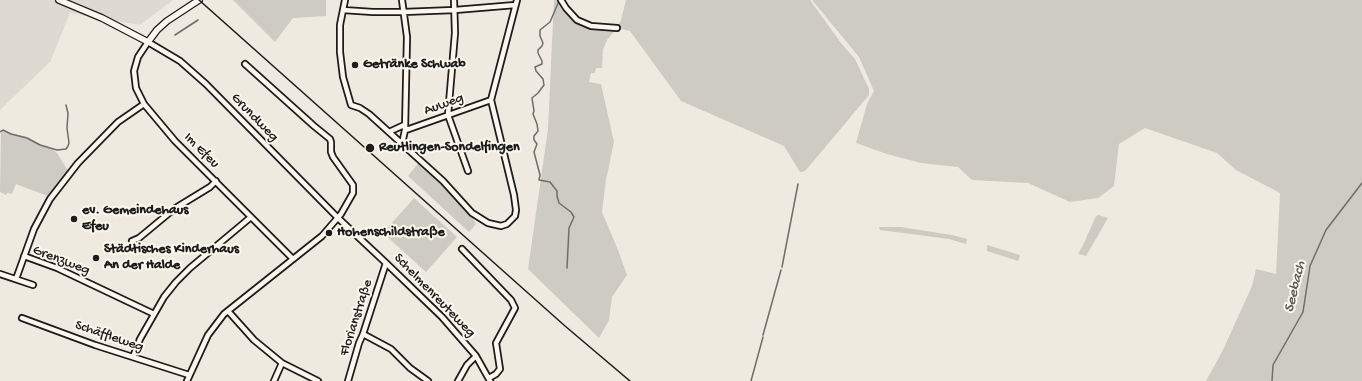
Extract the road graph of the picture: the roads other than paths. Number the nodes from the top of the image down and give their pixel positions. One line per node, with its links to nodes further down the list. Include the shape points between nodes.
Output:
1 (58, 0): 13 (street, via 102,18)
2 (199, 0): 13 (street, via 167,21)
3 (345, 0): 9 (street)
4 (402, 0): 11 (street)
5 (454, 0): 10 (street)
6 (517, 0): 8 (street)
7 (561, 0): 12 (street, via 576,20 591,26)
8 (515, 5): 10 (street); 15 (street)
9 (343, 10): 11 (street); 19 (street, via 340,25 342,67 351,105 365,111)
10 (455, 10): 11 (street); 17 (street)
11 (403, 12): 18 (street, via 407,37)
12 (617, 28)
13 (148, 42): 16 (street, Im Efeu, via 138,57 134,71 136,88); 24 (street, Grundweg, via 180,61 206,84)
14 (245, 64): 24 (street, via 330,138 333,157 353,185 350,200)
15 (491, 100): 17 (street, Auweg); 20 (street, via 514,194 515,216 507,224 501,226 488,223 472,213 443,181)
16 (144, 104): 22 (street, Im Efeu, via 168,134); 27 (street, via 118,122 78,163 50,199)
17 (448, 115): 18 (street, Auweg, via 409,129); 21 (street)
18 (405, 127): 19 (street, Auweg); 20 (street)
19 (389, 132): 20 (street)
20 (402, 144)
21 (468, 171)
22 (216, 182): 23 (street, Im Efeu); 25 (street)
23 (251, 217): 28 (street, Im Efeu); 34 (street, via 190,268 164,297)
24 (338, 218): 28 (street, via 314,243); 29 (street, Schelmenreuteweg)
25 (132, 241)
26 (462, 249): 41 (street, Schelmenreuteweg, via 511,300 515,308 496,343 500,369)
27 (24, 256): 31 (street, Grenzweg); 34 (street, Grenzweg, via 57,268)
28 (293, 259): 33 (street)
29 (386, 262): 36 (street, Florianstraße); 37 (street, Schelmenreuteweg, via 442,317)
30 (0, 274): 31 (street)
31 (16, 280): 32 (street)
32 (33, 285)
33 (228, 311): 39 (street, via 254,340); 40 (street, via 208,335)
34 (154, 314): 38 (street)
35 (22, 318): 38 (street, Schäffleweg)
36 (363, 334): 45 (street, Florianstraße); 46 (street, via 391,349)
37 (476, 356): 41 (street, Schelmenreuteweg); 47 (street, via 467,365)
38 (133, 357): 40 (street, Schäffleweg)
39 (282, 363): 43 (street); 44 (street)
40 (189, 375): 42 (street)
41 (490, 380)
42 (187, 381)
43 (274, 381)
44 (318, 381)
45 (348, 381)
46 (428, 381)
47 (458, 381)

